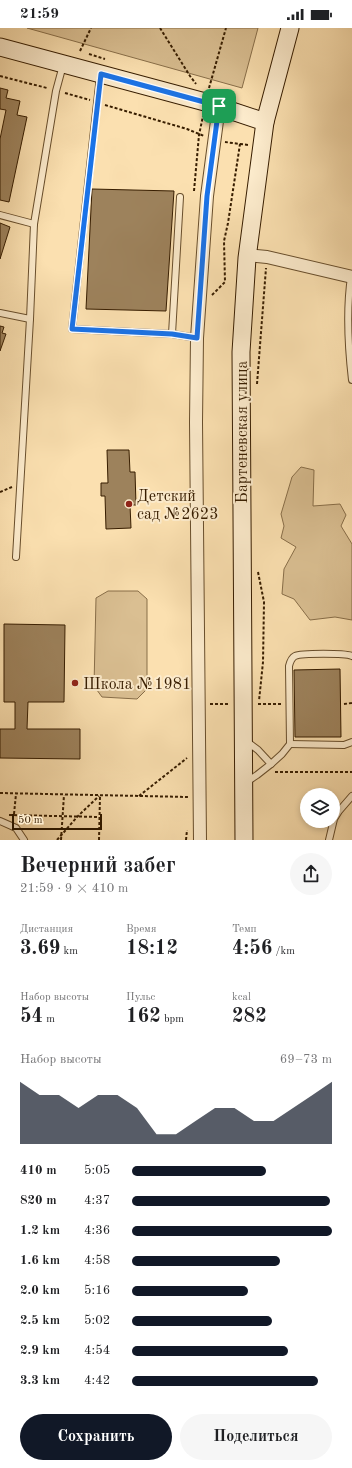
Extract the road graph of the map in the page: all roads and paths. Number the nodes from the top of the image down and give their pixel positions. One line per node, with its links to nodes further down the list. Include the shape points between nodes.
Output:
1 (91, 28): 6 (path)
2 (160, 28): 10 (path)
3 (226, 28): 12 (path, via 209,89)
4 (290, 28): 14 (main road, Бартеневская улица)
5 (0, 47): 7 (main road)
6 (80, 51)
7 (63, 65): 8 (main road); 11 (lane)
8 (101, 74): 12 (main road); 13 (lane)
9 (0, 76): 11 (path)
10 (197, 85)
11 (56, 91): 13 (path); 20 (lane)
12 (209, 98): 14 (main road); 15 (path); 16 (street)
13 (98, 103): 15 (path, via 188,129); 27 (lane, via 72,329)
14 (265, 122): 21 (main road, Бартеневская улица)
15 (199, 135): 16 (path); 17 (path)
16 (214, 140): 24 (street, via 207,196); 24 (path, via 240,144 224,241 225,282 211,296)
17 (194, 195)
18 (180, 197): 27 (lane)
19 (0, 215): 20 (lane)
20 (34, 224): 26 (lane)
21 (247, 255): 22 (street); 39 (main road, Бартеневская улица, via 241,352)
22 (267, 257): 23 (street); 30 (path)
23 (352, 277): 29 (lane, via 348,294 348,338)
24 (200, 298): 28 (street)
25 (0, 313): 26 (lane)
26 (30, 319): 31 (lane)
27 (172, 334): 28 (lane)
28 (197, 338): 66 (street)
29 (352, 380)
30 (256, 389)
31 (16, 557)
32 (257, 565): 34 (path, via 264,602 263,662 258,704)
33 (352, 656): 34 (lane, via 301,655 292,658 289,666)
34 (290, 703): 41 (lane)
35 (352, 703): 38 (path)
36 (204, 704): 37 (path)
37 (229, 704)
38 (344, 704)
39 (243, 739): 42 (lane); 46 (main road, Бартеневская улица)
40 (352, 742): 41 (lane, via 344,745)
41 (290, 744): 42 (lane)
42 (271, 764): 46 (lane)
43 (188, 765): 51 (path, via 188,757)
44 (272, 772): 45 (path)
45 (352, 772)
46 (244, 784): 67 (main road, Бартеневская улица)
47 (0, 793): 48 (path)
48 (16, 794): 49 (path); 55 (path)
49 (64, 795): 50 (path); 56 (path)
50 (100, 796): 51 (path); 57 (path); 58 (path)
51 (139, 796): 53 (path)
52 (352, 796): 68 (lane, via 334,819)
53 (188, 797)
54 (7, 814): 55 (path)
55 (14, 815): 56 (path); 60 (path)
56 (63, 815): 57 (path); 61 (path)
57 (78, 816): 58 (path); 61 (path)
58 (99, 817): 65 (path)
59 (0, 821): 60 (lane)
60 (13, 827): 62 (lane)
61 (61, 836): 63 (path); 64 (path)
62 (24, 840)
63 (57, 840)
64 (61, 840)
65 (99, 840)
66 (200, 840)
67 (244, 840)
68 (329, 840)

